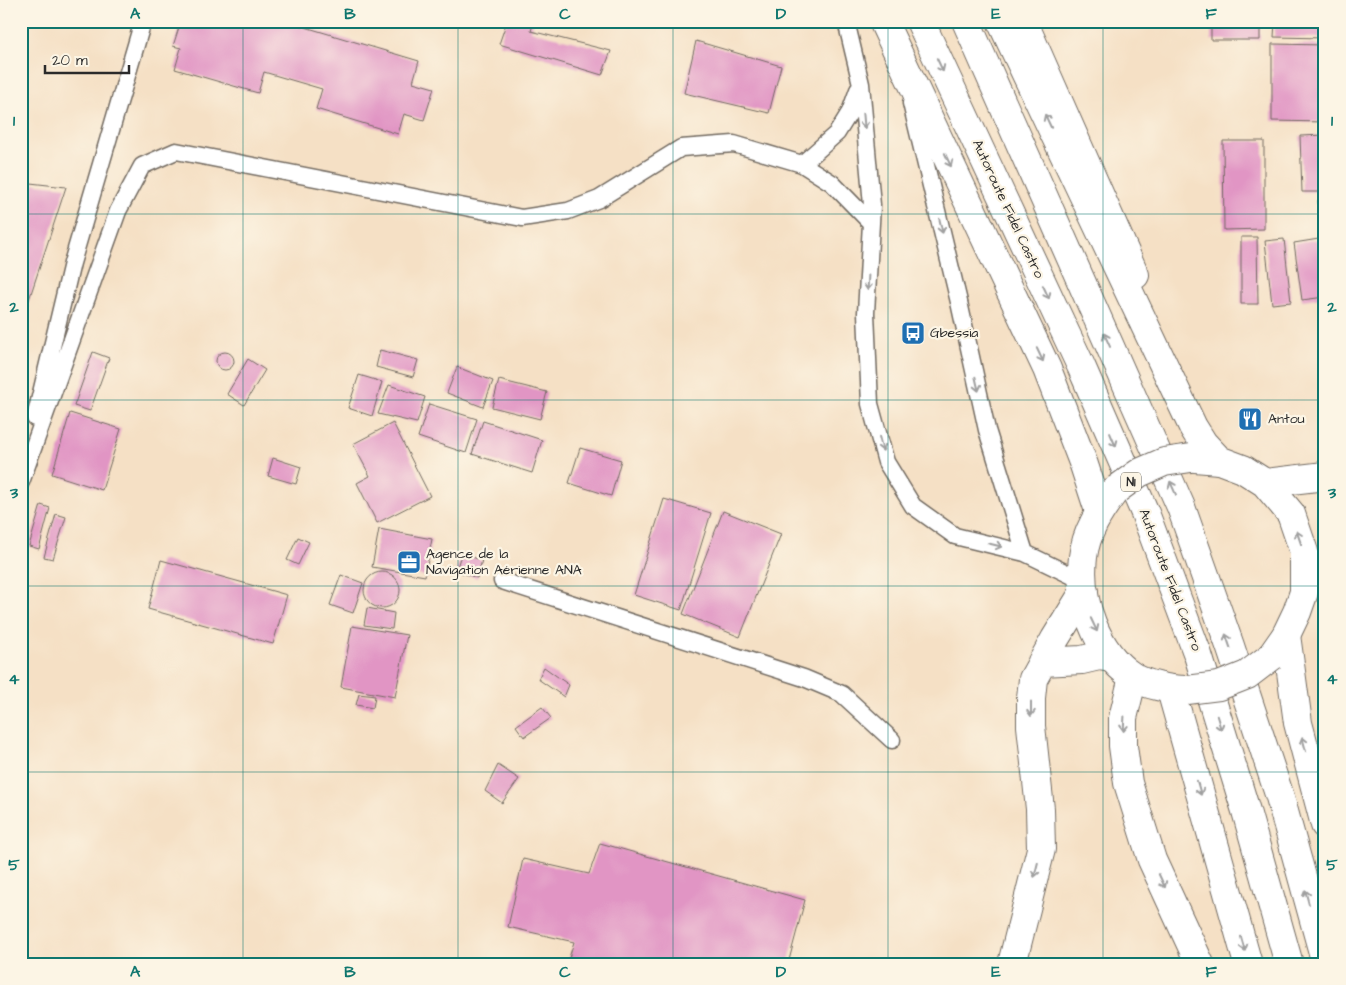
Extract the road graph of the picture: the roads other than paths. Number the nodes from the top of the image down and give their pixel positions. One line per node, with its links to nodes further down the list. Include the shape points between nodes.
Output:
1 (143, 21): 13 (lane, via 72,263)
2 (846, 21): 9 (lane)
3 (883, 21): 8 (main road)
4 (920, 21): 34 (main road, Autoroute Fidel Castro / N1, one-way to 34, via 1081,366 1145,514 1198,656)
5 (966, 21): 30 (main road, one-way to 5, via 1280,797 1182,507)
6 (1000, 21): 12 (main road, one-way to 6)
7 (1023, 21): 12 (main road)
8 (901, 59): 17 (main road, one-way to 17, via 1046,369); 18 (lane, one-way to 18, via 987,430)
9 (860, 84): 10 (lane, via 838,133); 11 (lane, one-way to 11, via 872,205)
10 (802, 164): 11 (lane, via 832,183); 15 (lane, via 734,144 681,148 598,199 568,212 522,218 176,151 142,166 118,211)
11 (870, 224): 18 (lane, one-way to 18, via 866,313 870,404 886,462 913,506 955,536)
12 (1208, 458): 16 (main road, via 1243,469); 17 (main road, bridge, via 1164,462 1139,473 1117,489)
13 (21, 473)
14 (1325, 476): 16 (main road)
15 (21, 482)
16 (1265, 483): 22 (main road, one-way to 16, via 1304,552 1291,514)
17 (1099, 511): 21 (main road, via 1083,557)
18 (1026, 553): 21 (lane)
19 (1325, 560): 22 (main road)
20 (502, 582): 28 (lane, via 804,678 842,694)
21 (1083, 587): 24 (main road, one-way to 24, via 1089,614); 25 (main road)
22 (1304, 592): 23 (main road)
23 (1279, 645): 27 (main road, bridge, via 1247,675 1220,686); 29 (main road, one-way to 23)
24 (1112, 658): 25 (main road, via 1099,656); 26 (main road)
25 (1042, 662): 31 (main road, one-way to 31, via 1033,679 1031,698 1041,849)
26 (1133, 677): 27 (main road); 32 (main road, one-way to 32, via 1123,718 1128,783 1152,860)
27 (1179, 690): 33 (main road, one-way to 33)
28 (892, 740)
29 (1325, 826)
30 (1325, 960)
31 (1012, 964)
32 (1200, 964)
33 (1248, 964)
34 (1289, 964)

